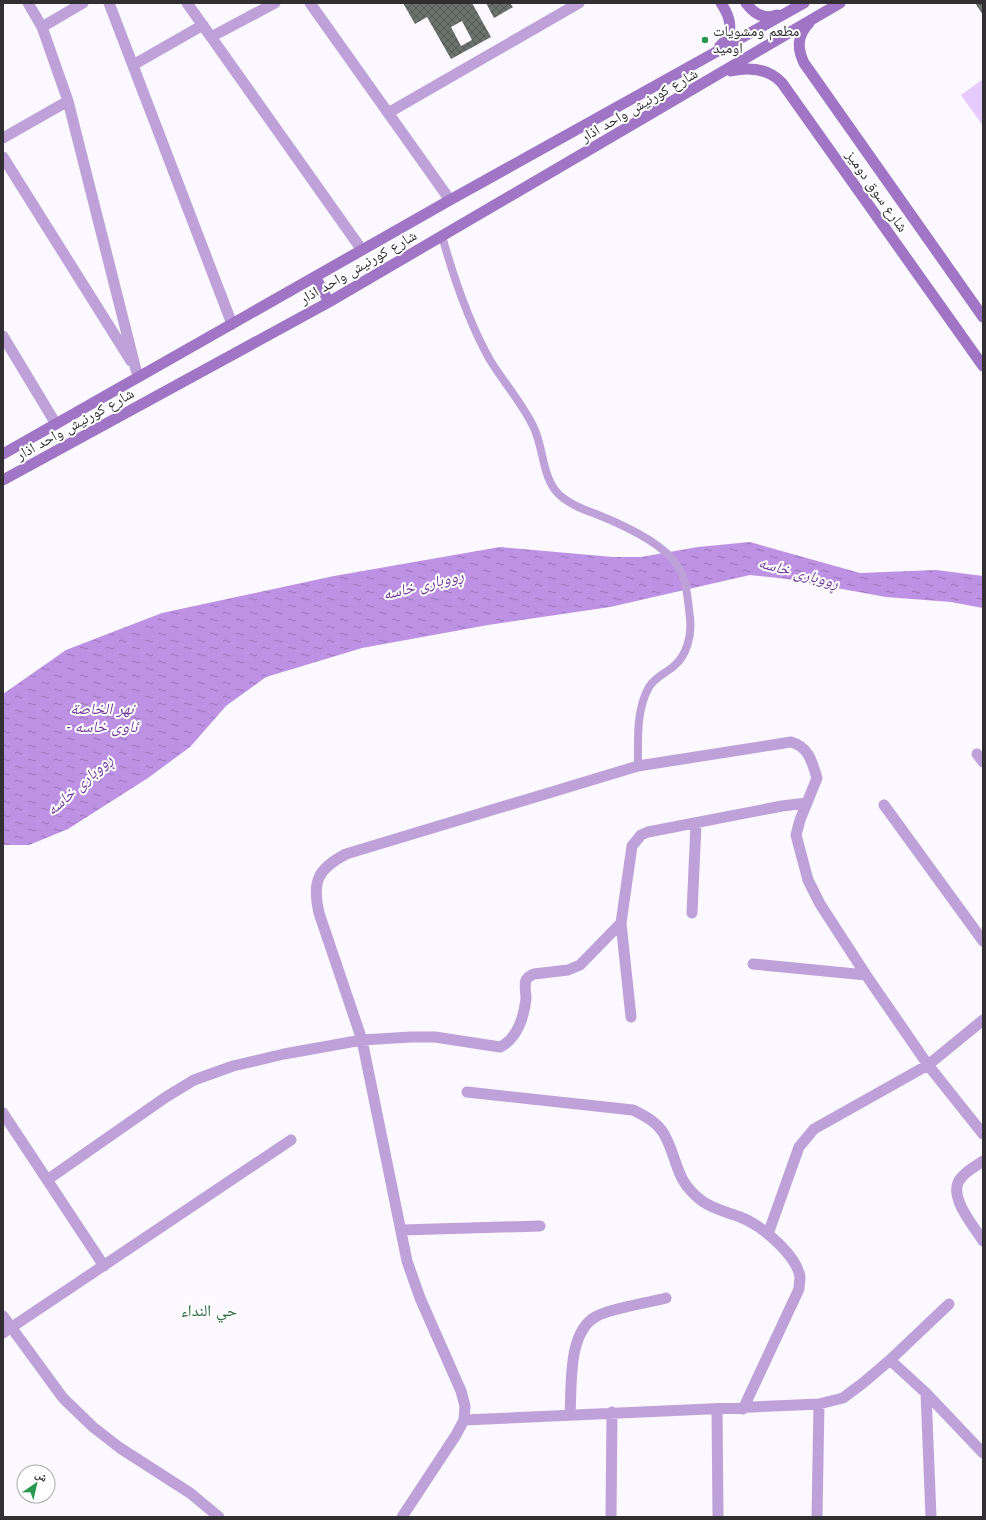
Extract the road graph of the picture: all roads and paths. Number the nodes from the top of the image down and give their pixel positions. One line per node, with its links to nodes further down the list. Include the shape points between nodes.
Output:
1 (28, 3): 15 (street)
2 (83, 3): 15 (street)
3 (109, 3): 18 (street)
4 (187, 3): 14 (street)
5 (275, 3): 16 (street)
6 (310, 3): 21 (street)
7 (579, 3): 21 (street)
8 (721, 3): 17 (main road, via 729,17 730,31 725,41)
9 (746, 3): 12 (main road, via 758,15 764,17)
10 (804, 3): 12 (main road)
11 (840, 3): 13 (main road, شارع كورنيش واحد اذار)
12 (789, 11): 17 (main road)
13 (815, 18): 19 (main road, شارع كورنيش واحد اذار); 29 (main road, شارع سوق دوميز, via 804,29 799,40 799,52 804,63)
14 (203, 25): 16 (street); 18 (street)
15 (42, 26): 20 (street)
16 (211, 37): 26 (street)
17 (710, 54): 24 (main road, شارع كورنيش واحد اذار)
18 (133, 65): 30 (street)
19 (724, 72): 25 (main road, شارع كورنيش واحد اذار); 32 (main road, شارع سوق دوميز, via 758,70 774,76 782,83)
20 (68, 101): 22 (street); 33 (street)
21 (388, 112): 24 (street)
22 (3, 138)
23 (3, 157): 33 (street)
24 (450, 200): 26 (main road, شارع كورنيش واحد اذار)
25 (442, 236): 28 (main road, شارع كورنيش واحد اذار); 37 (lane, via 467,313 490,360 534,429 554,490 566,501 633,530 661,550 678,566 683,577 691,633 686,648 675,665 650,686 638,724)
26 (362, 250): 27 (main road, شارع كورنيش واحد اذار)
27 (316, 278): 28 (main road); 30 (main road, شارع كورنيش واحد اذار)
28 (329, 302): 36 (main road, شارع كورنيش واحد اذار)
29 (983, 317)
30 (232, 324): 33 (main road, شارع كورنيش واحد اذار)
31 (3, 336): 34 (street)
32 (983, 366)
33 (138, 373): 34 (main road, شارع كورنيش واحد اذار)
34 (56, 424): 35 (main road, شارع كورنيش واحد اذار)
35 (3, 454)
36 (3, 480)
37 (638, 766): 38 (street, via 791,742 800,744 807,750 817,778); 48 (street, via 346,854 329,862 318,877 315,895)
38 (807, 803): 40 (street); 45 (street, via 796,835 808,880 820,904)
39 (884, 805): 43 (street)
40 (696, 824): 41 (street); 42 (street, via 648,832 636,840 630,853)
41 (692, 913)
42 (621, 923): 46 (street); 48 (street, via 580,965 568,970 529,976 522,1017 512,1037 504,1045 492,1046 435,1037)
43 (983, 941)
44 (753, 964): 45 (street)
45 (866, 975): 49 (street)
46 (631, 1016)
47 (983, 1020): 49 (street)
48 (362, 1040): 55 (street, via 233,1066 194,1080); 57 (street)
49 (928, 1065): 52 (street); 58 (street, via 814,1129 799,1147)
50 (467, 1092): 58 (street, via 633,1110 650,1119 663,1133 677,1170 688,1188 703,1202 746,1220)
51 (3, 1113): 55 (street)
52 (983, 1134)
53 (291, 1140): 60 (street)
54 (983, 1161): 59 (street, via 960,1178 956,1187 956,1197 960,1206)
55 (47, 1180): 60 (street)
56 (540, 1226): 57 (street)
57 (402, 1230): 72 (street, via 407,1261 420,1298 461,1391 465,1406)
58 (768, 1234): 68 (street, via 796,1266 800,1277 799,1289)
59 (983, 1241)
60 (104, 1266): 64 (street)
61 (666, 1298): 71 (street, via 597,1316 584,1326 576,1340)
62 (949, 1304): 65 (street)
63 (3, 1316): 64 (street)
64 (7, 1331): 74 (street, via 63,1398 93,1427 120,1448 190,1493)
65 (890, 1360): 66 (street); 67 (street, via 843,1398)
66 (926, 1393): 73 (street); 79 (street)
67 (819, 1404): 68 (street); 78 (street)
68 (743, 1409): 69 (street)
69 (717, 1410): 70 (street); 77 (street)
70 (612, 1412): 71 (street); 76 (street)
71 (570, 1415): 72 (street)
72 (464, 1420): 75 (street)
73 (983, 1452)
74 (219, 1517)
75 (402, 1517)
76 (611, 1517)
77 (718, 1517)
78 (817, 1517)
79 (930, 1517)

